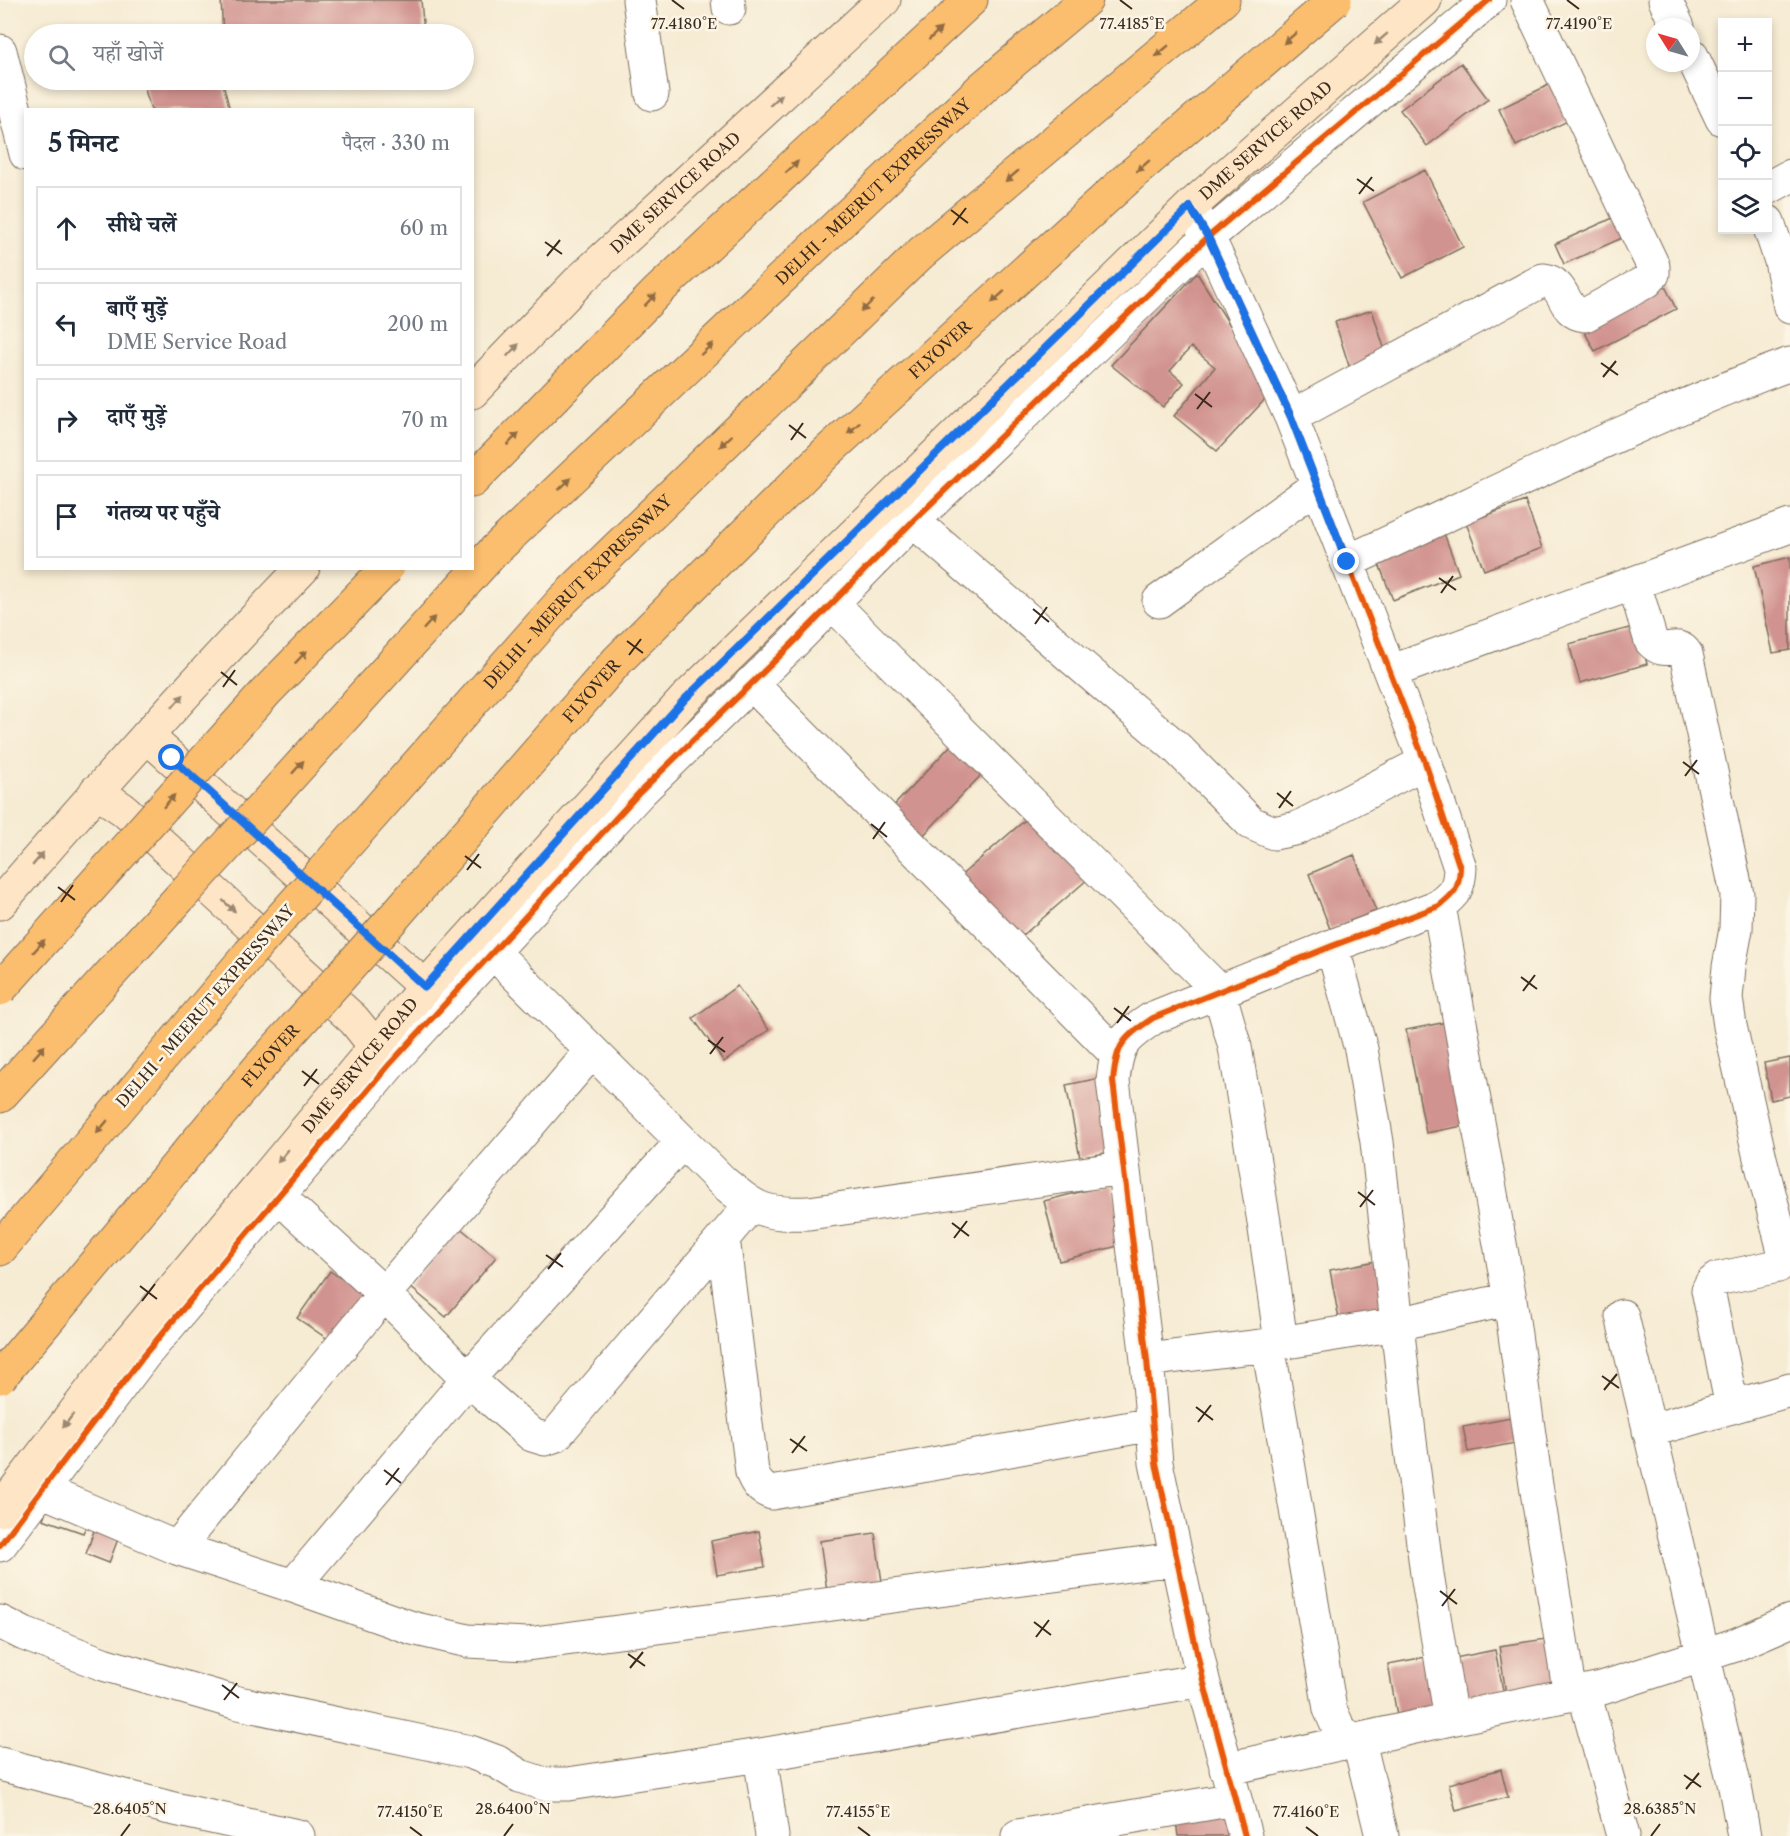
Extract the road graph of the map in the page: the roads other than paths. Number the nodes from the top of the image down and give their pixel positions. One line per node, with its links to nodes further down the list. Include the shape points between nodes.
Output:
1 (639, 0): 14 (street)
2 (884, 0): 24 (main road, DME SERVICE ROAD, one-way to 2, via 579,281)
3 (971, 0): 26 (highway, one-way to 3, via 658,291)
4 (1086, 0): 51 (highway, DELHI - MEERUT EXPRESSWAY, one-way to 4, bridge, via 493,552 983,87)
5 (1223, 0): 57 (highway, DELHI - MEERUT EXPRESSWAY, one-way to 57, bridge, via 921,253 563,600 249,954)
6 (1335, 0): 64 (highway, FLYOVER, one-way to 64, bridge, via 1131,176 826,453 617,661 257,1070)
7 (1425, 0): 19 (main road, DME SERVICE ROAD, one-way to 19)
8 (1489, 0): 21 (street)
9 (1527, 0): 25 (street, via 1653,266 1653,274 1585,315 1569,308 1558,285 1543,280)
10 (1665, 0): 11 (street)
11 (1674, 18)
12 (0, 51): 16 (street)
13 (1700, 72): 15 (street)
14 (652, 94)
15 (1718, 111)
16 (24, 146)
17 (1790, 176): 18 (street)
18 (1772, 185)
19 (1190, 207): 21 (street); 45 (main road, DME SERVICE ROAD, via 685,699)
20 (1771, 234): 22 (street)
21 (1208, 237): 25 (street); 28 (street)
22 (1790, 307)
23 (1790, 364): 30 (street, via 1609,439)
24 (474, 390)
25 (1291, 417): 27 (street)
26 (474, 479)
27 (1318, 486): 30 (street); 34 (street)
28 (913, 521): 35 (street); 39 (street, via 1177,748 1251,824 1274,833 1298,828)
29 (1790, 526): 33 (street)
30 (1347, 562): 36 (street)
31 (301, 570): 38 (main road, one-way to 31)
32 (385, 570): 46 (highway, one-way to 32, bridge, via 266,692)
33 (1634, 583): 36 (street); 67 (street, via 1656,647 1678,647 1686,654 1737,894 1726,998 1730,1026 1784,1251 1784,1260 1778,1266 1717,1280 1708,1290)
34 (1158, 601)
35 (832, 603): 37 (street); 47 (street)
36 (1390, 672): 39 (street)
37 (751, 683): 44 (street, via 640,792); 50 (street)
38 (147, 736): 40 (main road); 45 (main road)
39 (1425, 762): 42 (street, via 1460,868 1453,895)
40 (96, 791): 41 (main road, one-way to 40); 48 (main road, one-way to 48, via 124,810 354,1020)
41 (0, 903)
42 (1439, 906): 43 (street); 59 (street)
43 (1332, 946): 47 (street); 61 (street, via 1361,1049 1377,1142)
44 (493, 952): 49 (street); 54 (street, via 389,1065)
45 (425, 987): 48 (main road, DME SERVICE ROAD)
46 (0, 989)
47 (1219, 991): 50 (street, via 1153,1018 1129,1034); 62 (street, via 1235,1047 1264,1222)
48 (375, 1046): 71 (main road, DME SERVICE ROAD, one-way to 71, via 123,1349)
49 (592, 1051): 52 (street); 58 (street)
50 (1116, 1054): 53 (street, via 1113,1080)
51 (0, 1096)
52 (682, 1142): 55 (street); 65 (street)
53 (1123, 1168): 55 (street, via 809,1213 778,1215); 63 (street)
54 (278, 1196): 58 (street); 70 (street, via 144,1355)
55 (751, 1205): 56 (street)
56 (723, 1238): 65 (street, via 556,1435 545,1439 532,1435); 68 (street, via 752,1472 763,1490 772,1493)
57 (0, 1249)
58 (384, 1294): 65 (street); 73 (street)
59 (1510, 1299): 61 (street); 80 (street, via 1536,1485)
60 (1622, 1316): 69 (street)
61 (1397, 1324): 62 (street); 81 (street, via 1427,1574)
62 (1275, 1344): 63 (street); 82 (street, via 1330,1709)
63 (1147, 1360): 68 (street)
64 (0, 1377)
65 (468, 1379): 75 (street)
66 (1790, 1390): 67 (street)
67 (1732, 1407): 69 (street)
68 (1153, 1424): 74 (street, via 1156,1463)
69 (1649, 1431): 78 (street)
70 (42, 1490): 72 (street); 73 (street)
71 (0, 1509)
72 (0, 1545)
73 (177, 1548): 75 (street)
74 (1175, 1559): 75 (street, via 527,1644 468,1641 412,1628); 79 (street)
75 (293, 1586)
76 (1790, 1621): 78 (street)
77 (0, 1622): 83 (street, via 114,1667 234,1702 470,1752 543,1784 568,1784)
78 (1702, 1656): 80 (street); 92 (street)
79 (1203, 1680): 83 (street); 85 (street)
80 (1577, 1694): 81 (street); 91 (street)
81 (1451, 1719): 82 (street)
82 (1349, 1742): 85 (street); 90 (street, via 1362,1754)
83 (760, 1755): 87 (street)
84 (0, 1764): 86 (street)
85 (1230, 1784): 88 (street); 89 (street)
86 (298, 1836)
87 (772, 1836)
88 (1018, 1836)
89 (1245, 1836)
90 (1382, 1836)
91 (1623, 1836)
92 (1744, 1836)

